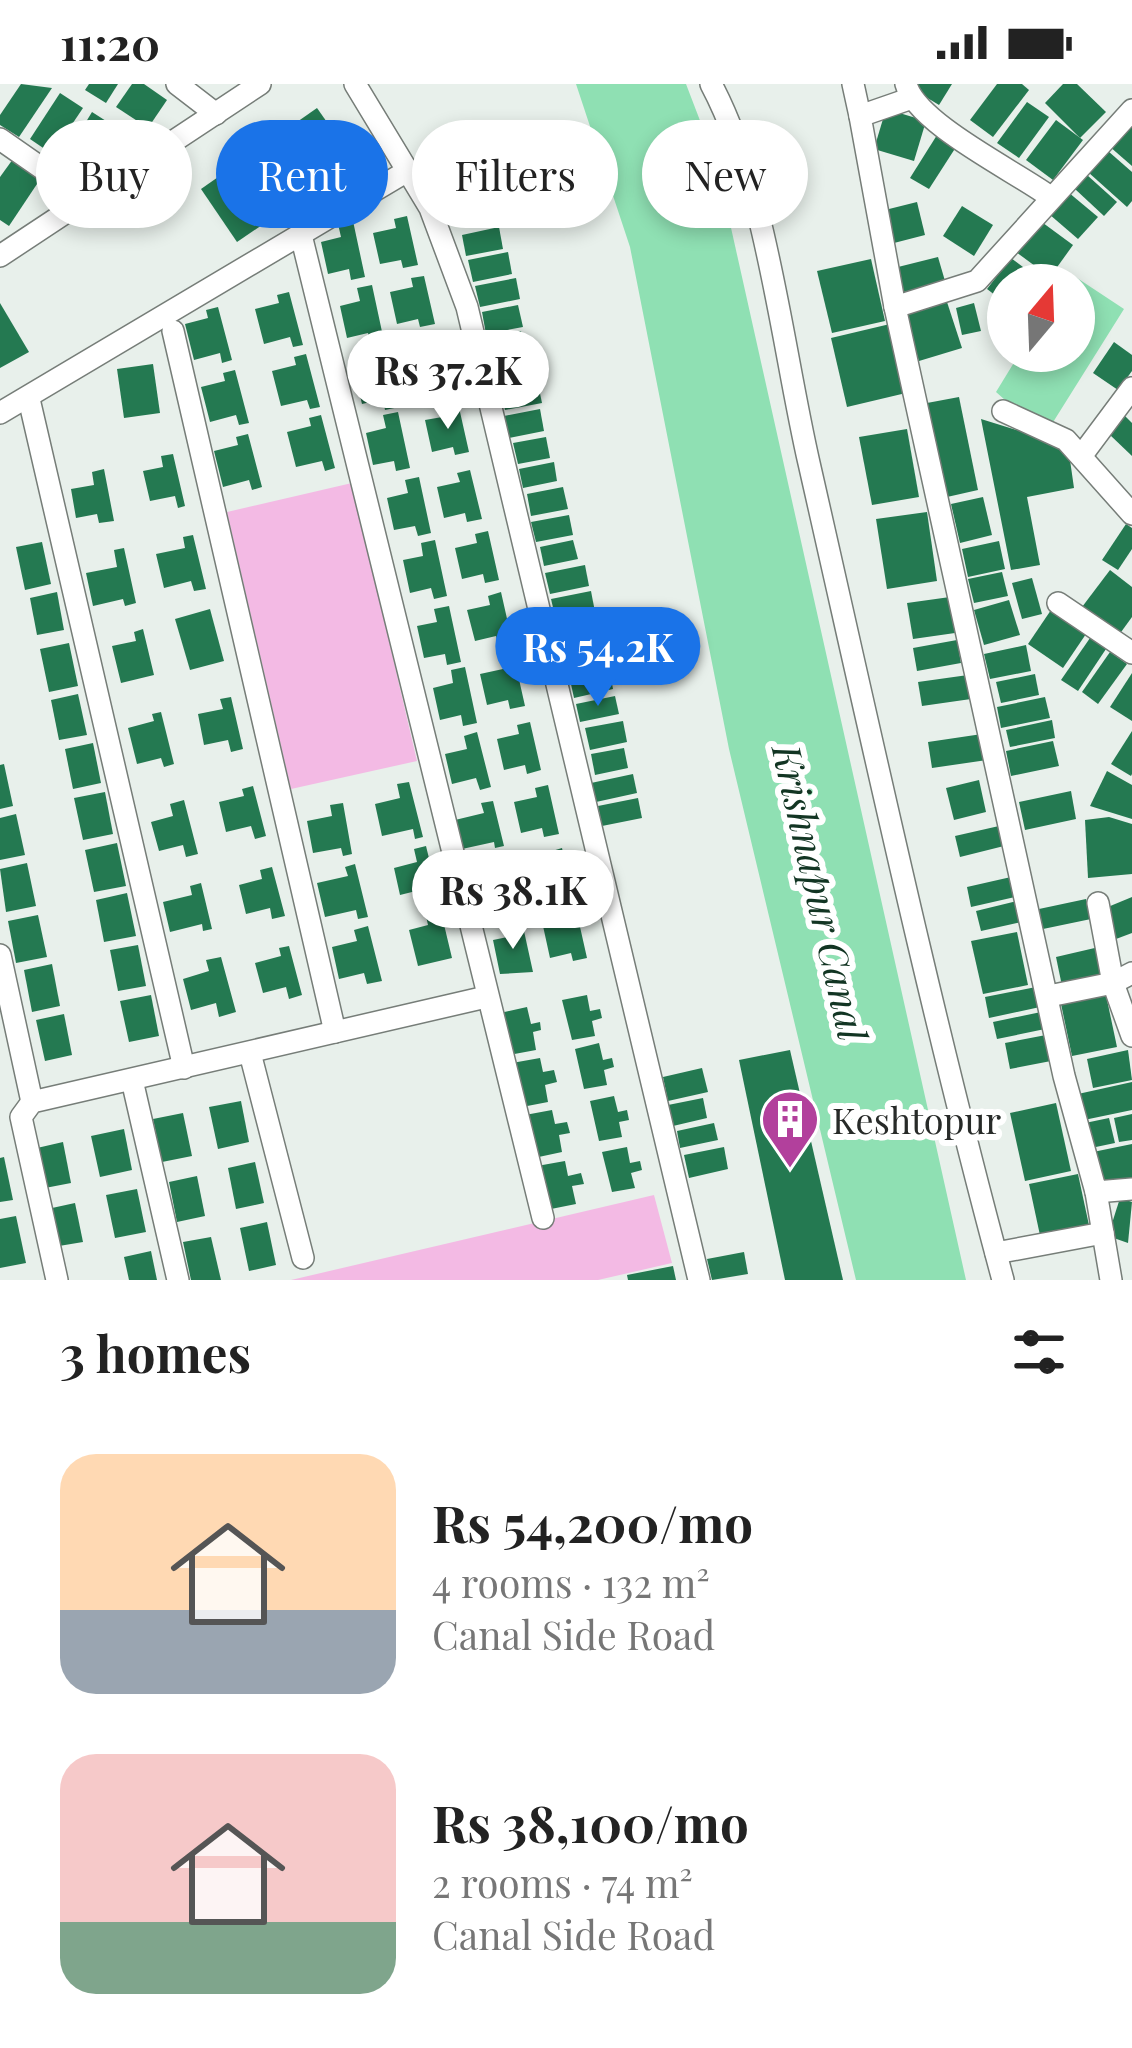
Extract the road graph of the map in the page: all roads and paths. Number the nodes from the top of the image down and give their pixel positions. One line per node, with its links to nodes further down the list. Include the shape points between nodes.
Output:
1 (178, 84): 8 (street)
2 (260, 84): 8 (street)
3 (355, 84): 13 (street)
4 (712, 84): 43 (street, via 771,268 831,561)
5 (853, 84): 9 (street)
6 (908, 91): 9 (street); 14 (street)
7 (1132, 110): 14 (street)
8 (215, 114): 10 (street)
9 (860, 116): 18 (street)
10 (192, 129)
11 (0, 139): 12 (street)
12 (36, 164)
13 (409, 170): 16 (street); 47 (street, via 467,308)
14 (1049, 196): 18 (street, via 977,281)
15 (42, 228): 17 (street)
16 (301, 235): 21 (street); 32 (street)
17 (0, 256)
18 (895, 307): 31 (street)
19 (173, 331): 33 (street)
20 (1132, 388): 24 (street)
21 (29, 399): 23 (street); 36 (street)
22 (1003, 411): 24 (street)
23 (0, 413)
24 (1082, 455): 25 (street)
25 (1132, 514)
26 (1058, 603): 27 (street)
27 (1132, 653)
28 (1098, 903): 30 (street)
29 (0, 955): 38 (street)
30 (1123, 978): 31 (street); 34 (street)
31 (1049, 996): 40 (street)
32 (486, 997): 33 (street); 41 (street)
33 (335, 1033): 35 (street)
34 (1132, 1036)
35 (250, 1053): 36 (street); 44 (street)
36 (184, 1069): 37 (street)
37 (132, 1080): 38 (street); 46 (street)
38 (17, 1114): 45 (street)
39 (1132, 1189): 40 (street)
40 (1096, 1192): 42 (street)
41 (543, 1218)
42 (1103, 1233): 43 (street); 49 (street)
43 (996, 1253): 48 (street)
44 (303, 1258)
45 (57, 1280)
46 (178, 1280)
47 (699, 1280)
48 (1003, 1280)
49 (1111, 1280)

